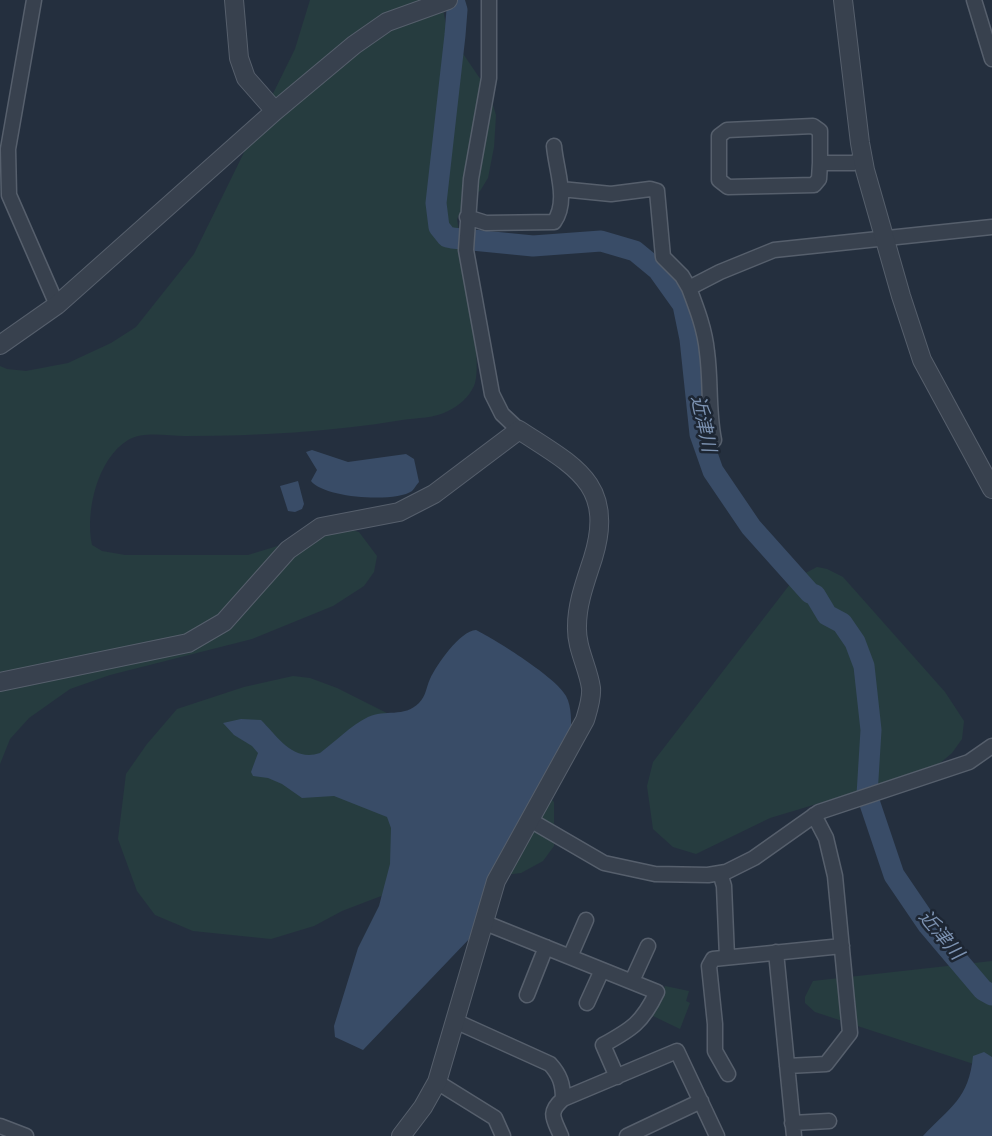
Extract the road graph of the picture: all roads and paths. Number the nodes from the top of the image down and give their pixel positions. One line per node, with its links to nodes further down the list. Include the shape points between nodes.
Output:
1 (34, 0): 17 (street, via 8,149 9,195)
2 (233, 0): 8 (street, via 239,58 246,78)
3 (447, 0): 8 (street, via 387,22)
4 (489, 0): 13 (street, via 489,78)
5 (842, 0): 10 (street)
6 (974, 0): 7 (street)
7 (992, 59)
8 (275, 111): 17 (street)
9 (554, 146): 12 (street)
10 (863, 159): 11 (street); 15 (street)
11 (821, 163): 11 (street, via 821,131 813,126 727,130 719,136 719,180 728,187 814,185)
12 (561, 189): 13 (street, via 554,222 486,223); 16 (street, via 611,194 657,191 663,257)
13 (467, 217): 19 (street, via 466,250 492,394 502,414)
14 (992, 227): 15 (street)
15 (885, 240): 16 (street, via 774,250); 21 (street, via 922,360)
16 (689, 288): 20 (street, via 708,354)
17 (57, 305): 18 (street)
18 (0, 345)
19 (519, 430): 22 (street, via 434,494 399,512 321,527 288,550 224,622 188,643); 25 (street, via 576,468 590,484 601,521 579,602 576,637 591,688 590,704)
20 (714, 440)
21 (992, 489)
22 (0, 682)
23 (992, 746): 24 (street, via 969,762)
24 (814, 815): 26 (street, via 754,858); 30 (street, via 826,838 835,876)
25 (530, 820): 26 (street, via 604,863 655,874); 28 (street, via 495,881)
26 (720, 873): 34 (street)
27 (586, 920): 33 (street)
28 (482, 922): 31 (street); 39 (street)
29 (649, 946): 36 (street)
30 (842, 946): 32 (street); 40 (street, via 850,1033 826,1064)
31 (546, 947): 33 (street); 37 (street)
32 (776, 952): 34 (street); 40 (street)
33 (569, 957): 35 (street)
34 (727, 957): 41 (street, via 713,959 709,966 715,1051)
35 (602, 970): 36 (street); 38 (street)
36 (632, 982): 42 (street, via 657,992 632,1029 603,1045)
37 (527, 995)
38 (587, 1003)
39 (455, 1021): 43 (street); 44 (street, via 550,1065 559,1074)
40 (787, 1066): 48 (street)
41 (728, 1074)
42 (617, 1077): 44 (street); 45 (street, via 677,1051)
43 (437, 1082): 49 (street, via 495,1118); 51 (street)
44 (563, 1099): 52 (street, via 552,1116)
45 (701, 1101): 53 (street); 54 (street)
46 (830, 1121): 48 (street)
47 (0, 1126): 50 (street)
48 (793, 1130)
49 (501, 1135)
50 (26, 1136)
51 (401, 1136)
52 (561, 1136)
53 (627, 1136)
54 (717, 1136)

